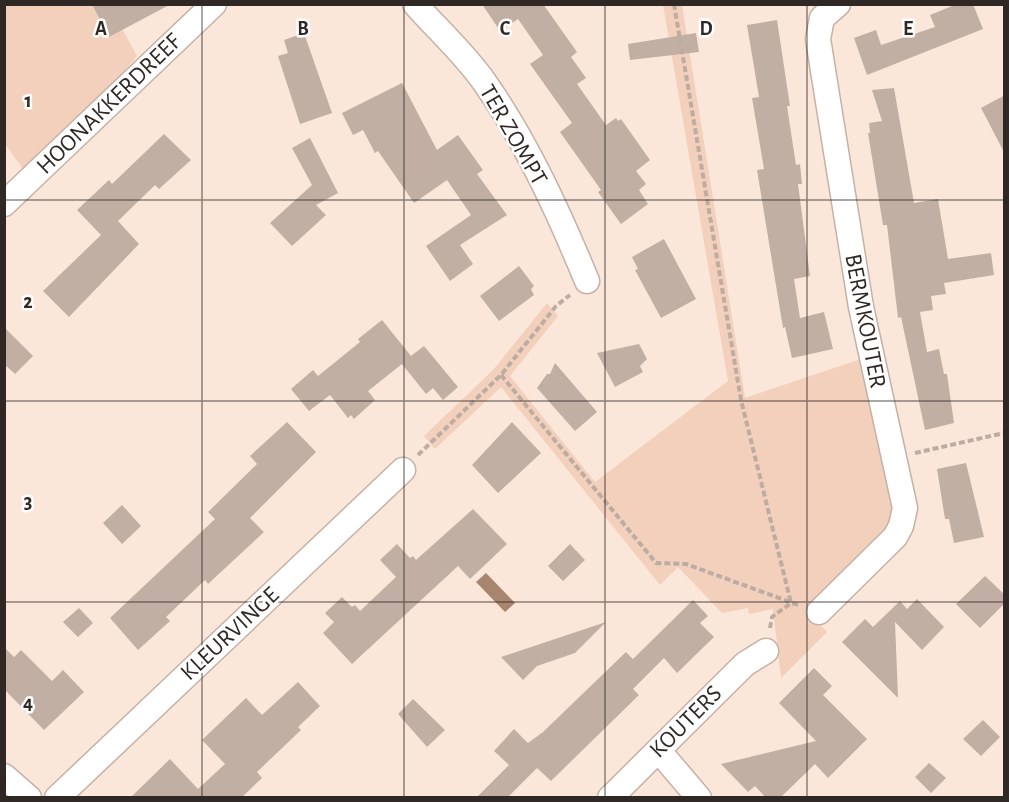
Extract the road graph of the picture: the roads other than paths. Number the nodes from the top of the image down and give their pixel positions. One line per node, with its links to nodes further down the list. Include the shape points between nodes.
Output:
1 (214, 4): 4 (street, HOONAKKERDREEF)
2 (415, 4): 5 (street, TER ZOMPT, via 484,81 503,111 561,219)
3 (838, 4): 7 (street, BERMKOUTER, via 822,18 818,39 861,307 905,508 900,530)
4 (4, 204)
5 (587, 281)
6 (403, 470): 12 (street, KLEURVINGE)
7 (819, 612)
8 (766, 651): 9 (street, KOUTERS, via 745,664)
9 (659, 750): 13 (street, KOUTERS); 14 (street)
10 (4, 776): 11 (street)
11 (29, 798)
12 (57, 798)
13 (610, 798)
14 (699, 798)

